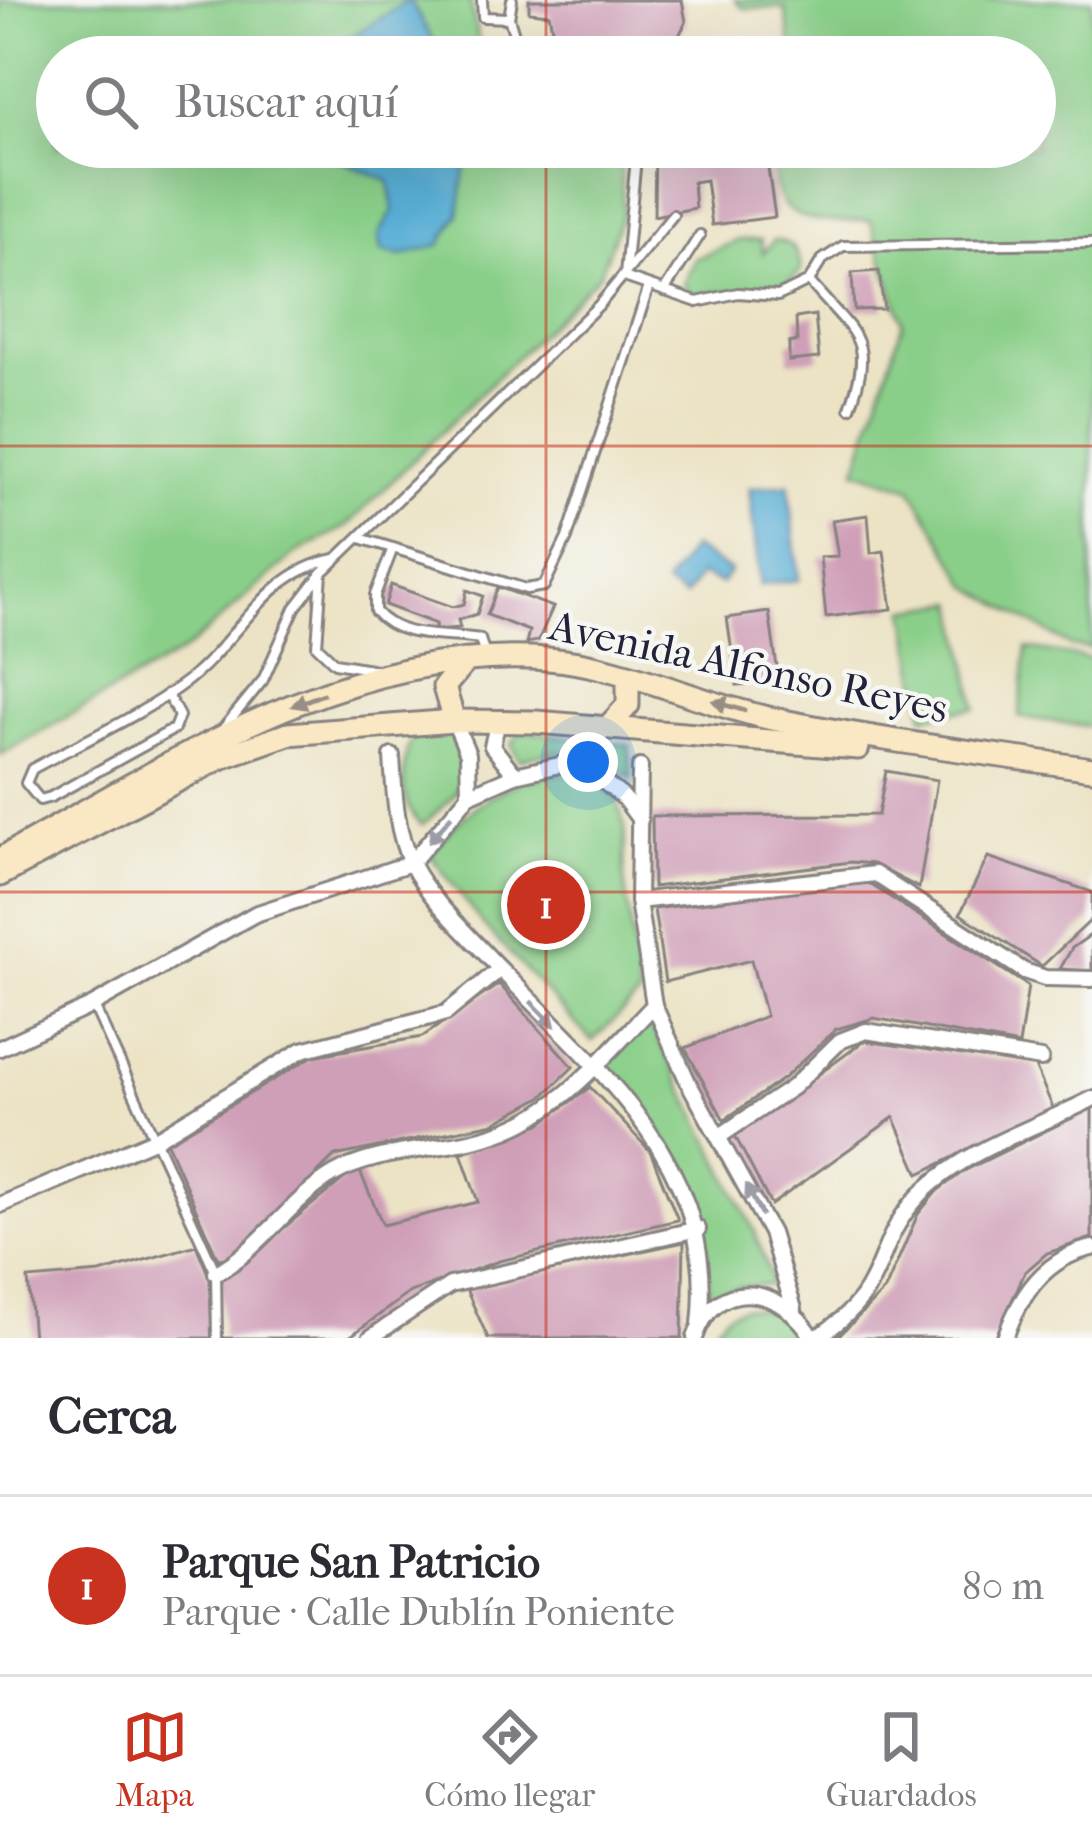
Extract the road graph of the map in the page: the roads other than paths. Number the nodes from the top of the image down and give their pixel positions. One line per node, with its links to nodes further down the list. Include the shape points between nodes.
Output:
1 (482, 0): 3 (lane, via 483,17)
2 (512, 0): 3 (lane)
3 (509, 18): 4 (lane)
4 (515, 36)
5 (635, 168): 9 (lane)
6 (673, 215): 9 (lane)
7 (700, 235): 12 (lane)
8 (1092, 243): 10 (lane, via 843,246)
9 (624, 277): 11 (lane); 14 (lane)
10 (808, 280): 12 (lane, via 766,298 738,293 697,302); 13 (lane, via 862,349)
11 (650, 286): 12 (lane); 15 (lane, via 550,580 526,589)
12 (664, 291)
13 (850, 408)
14 (358, 537): 15 (lane); 16 (lane)
15 (393, 548): 18 (lane, via 375,611 406,631 480,639)
16 (336, 559): 17 (lane); 21 (lane, via 283,579)
17 (322, 574): 19 (lane, via 315,633 323,656); 25 (lane, via 295,608 263,680)
18 (475, 662): 19 (main road, Avenida Alfonso Reyes); 20 (main road, Avenida Alfonso Reyes, via 547,658); 22 (main road, via 444,687)
19 (407, 672): 25 (main road, Avenida Alfonso Reyes, one-way to 25, via 310,699)
20 (628, 676): 24 (main road, via 628,705); 30 (main road, Avenida Alfonso Reyes, one-way to 20, via 763,717)
21 (167, 694): 21 (lane, via 32,770 31,792 51,797 174,729 179,716)
22 (454, 721): 23 (main road, Avenida Alfonso Reyes); 27 (street); 37 (main road, Avenida Alfonso Reyes, via 269,738)
23 (498, 722): 24 (main road, Avenida Alfonso Reyes); 26 (street)
24 (608, 727): 32 (main road, Avenida Alfonso Reyes, via 868,749)
25 (212, 741): 35 (main road, Avenida Alfonso Reyes)
26 (492, 746): 27 (street); 31 (street)
27 (468, 754): 33 (street)
28 (392, 757): 36 (street)
29 (640, 767): 34 (street)
30 (1092, 769)
31 (515, 775): 33 (street); 34 (street, via 564,764 586,768)
32 (1092, 784)
33 (469, 795): 36 (street, one-way to 36)
34 (640, 820): 38 (street)
35 (0, 860)
36 (410, 863): 39 (street); 41 (street, via 255,914)
37 (0, 874)
38 (638, 901): 40 (street, via 875,874 1024,971); 42 (street)
39 (500, 969): 45 (street, one-way to 45); 48 (street, via 446,1012 302,1051)
40 (1092, 979)
41 (93, 1005): 43 (street); 48 (lane)
42 (654, 1005): 45 (street); 47 (street)
43 (0, 1048)
44 (1041, 1059): 47 (street, via 866,1031 840,1042 793,1087)
45 (594, 1065): 50 (street, via 668,1156); 52 (street, via 508,1130 342,1170)
46 (1092, 1099): 57 (street, via 944,1174 914,1200 851,1316)
47 (720, 1136): 53 (street, one-way to 47, via 771,1233)
48 (156, 1139): 49 (street); 52 (lane)
49 (0, 1205)
50 (698, 1229): 54 (street); 56 (street, via 450,1285)
51 (1092, 1248): 58 (street, via 1058,1261 1029,1287)
52 (216, 1273): 55 (lane)
53 (794, 1309): 54 (street, via 743,1293 720,1303); 57 (street)
54 (698, 1331)
55 (217, 1338)
56 (370, 1338)
57 (815, 1338)
58 (1005, 1338)

